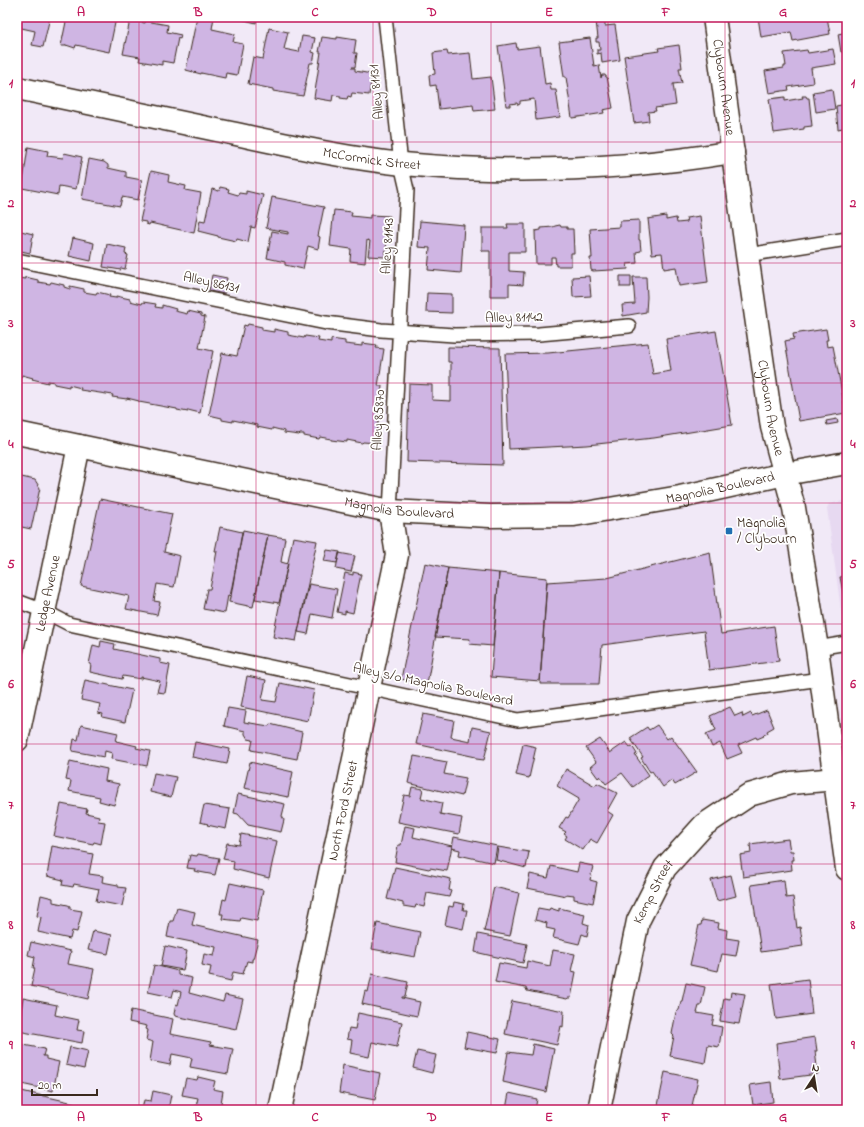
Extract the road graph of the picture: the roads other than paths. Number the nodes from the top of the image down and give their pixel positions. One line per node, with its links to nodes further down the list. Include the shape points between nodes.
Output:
1 (385, 17): 5 (lane, Alley 81131)
2 (714, 17): 4 (street, Clybourn Avenue)
3 (17, 88): 5 (street, McCormick Street, via 319,152)
4 (733, 152): 5 (street, McCormick Street, via 589,168 493,170); 7 (street, Clybourn Avenue)
5 (401, 164): 10 (lane, Alley 81143, via 407,190)
6 (847, 239): 7 (lane)
7 (747, 255): 14 (street, Clybourn Avenue, via 772,426)
8 (17, 260): 10 (lane, Alley 86131, via 326,323)
9 (629, 326): 10 (lane, Alley 81142, via 539,334 454,335)
10 (399, 332): 15 (lane, Alley 85870)
11 (17, 433): 12 (street, Magnolia Boulevard)
12 (79, 446): 15 (street, Magnolia Boulevard); 17 (street, Ledge Avenue)
13 (847, 463): 14 (street, Magnolia Boulevard)
14 (786, 474): 15 (street, Magnolia Boulevard, via 680,498 574,515 490,516); 19 (street, Clybourn Avenue)
15 (390, 511): 21 (street, North Ford Street, via 397,555)
16 (17, 601): 17 (lane, Alley s/o Magnolia Boulevard)
17 (44, 611): 21 (lane, Alley s/o Magnolia Boulevard, via 69,624); 22 (street, Ledge Avenue)
18 (847, 643): 19 (lane)
19 (817, 648): 20 (street, Clybourn Avenue)
20 (821, 679): 21 (lane, Alley s/o Magnolia Boulevard, via 518,720); 23 (street, Clybourn Avenue)
21 (369, 688): 25 (street, North Ford Street)
22 (17, 740)
23 (836, 779): 24 (street, Clybourn Avenue); 26 (street, Kemp Street, via 791,783 749,795 704,826 665,868 638,921)
24 (847, 869)
25 (280, 1110)
26 (599, 1110)

